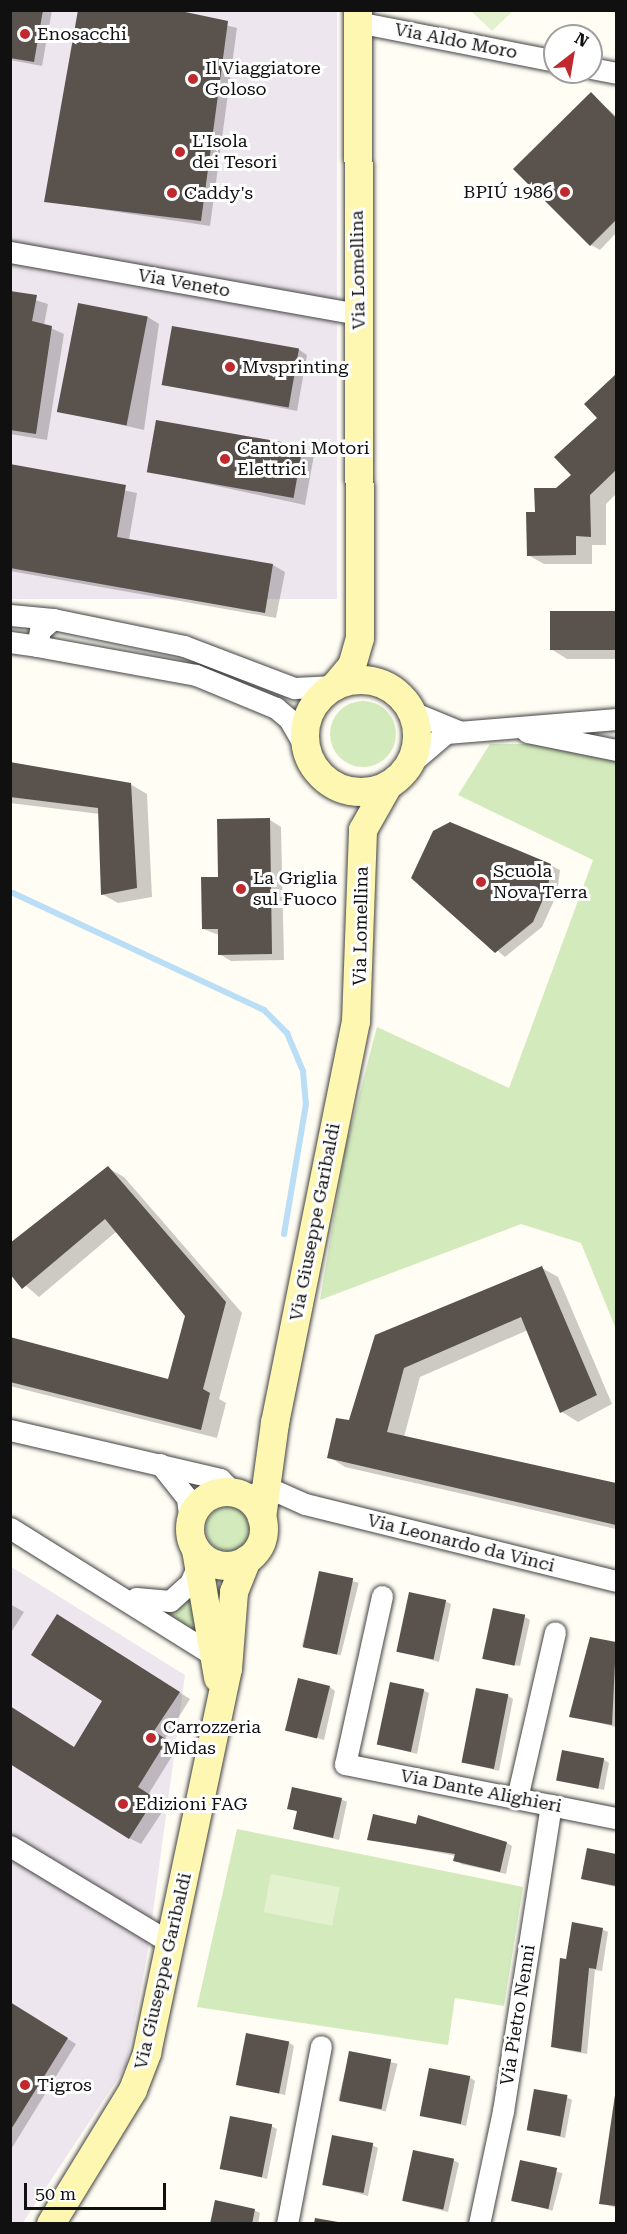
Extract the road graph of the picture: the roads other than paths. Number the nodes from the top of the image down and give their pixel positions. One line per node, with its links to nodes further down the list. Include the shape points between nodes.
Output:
1 (357, 16): 2 (street, Via Aldo Moro); 4 (main road, Via Lomellina)
2 (543, 58)
3 (10, 252): 4 (street, Via Veneto)
4 (358, 314): 7 (main road, Via Lomellina)
5 (10, 615): 6 (street)
6 (53, 619): 9 (street, via 40,630); 10 (street, via 184,646 294,688)
7 (360, 638): 10 (main road, Via Lomellina, via 352,666); 11 (main road)
8 (10, 642): 9 (street)
9 (38, 646): 16 (street, via 196,675 276,708)
10 (335, 686): 11 (main road, via 365,680); 16 (main road, via 308,714)
11 (390, 688): 12 (main road)
12 (412, 712): 15 (street); 18 (main road, via 417,731)
13 (616, 719): 14 (street)
14 (500, 727): 15 (street); 17 (street)
15 (462, 732): 18 (street, via 433,740)
16 (304, 745): 19 (main road, via 319,775)
17 (616, 750)
18 (412, 762): 20 (main road)
19 (335, 785): 20 (main road, via 358,791); 21 (main road)
20 (388, 786): 21 (main road, Via Lomellina)
21 (363, 830): 22 (main road, Via Lomellina)
22 (356, 1022): 25 (main road, Via Giuseppe Garibaldi, via 275,1423)
23 (10, 1430): 24 (street, Via Leonardo da Vinci)
24 (160, 1464): 25 (street, Via Leonardo da Vinci, via 220,1479); 28 (street, via 187,1498)
25 (252, 1502): 26 (street, Via Leonardo da Vinci); 26 (street, via 279,1508); 28 (main road, via 209,1497); 29 (main road, via 258,1549)
26 (305, 1504): 30 (street, Via Leonardo da Vinci)
27 (10, 1528): 31 (street)
28 (195, 1546): 29 (main road, via 225,1566); 31 (street, via 190,1583 170,1601 154,1603); 34 (main road, Via Giuseppe Garibaldi)
29 (247, 1560): 35 (main road, Via Giuseppe Garibaldi, via 234,1592 228,1669)
30 (616, 1581)
31 (118, 1592): 34 (street)
32 (382, 1596): 36 (street, Via Dante Alighieri, via 345,1764)
33 (555, 1632): 36 (street)
34 (215, 1656): 35 (main road, Via Giuseppe Garibaldi)
35 (220, 1698): 40 (main road, Via Giuseppe Garibaldi)
36 (517, 1798): 37 (street, Via Dante Alighieri)
37 (551, 1805): 38 (street, Via Dante Alighieri); 44 (street, Via Pietro Nenni, via 503,2111)
38 (616, 1818)
39 (10, 1846): 40 (street)
40 (171, 1943): 42 (main road, Via Giuseppe Garibaldi, via 141,2074)
41 (321, 2046): 43 (street)
42 (51, 2223)
43 (287, 2223)
44 (479, 2223)

